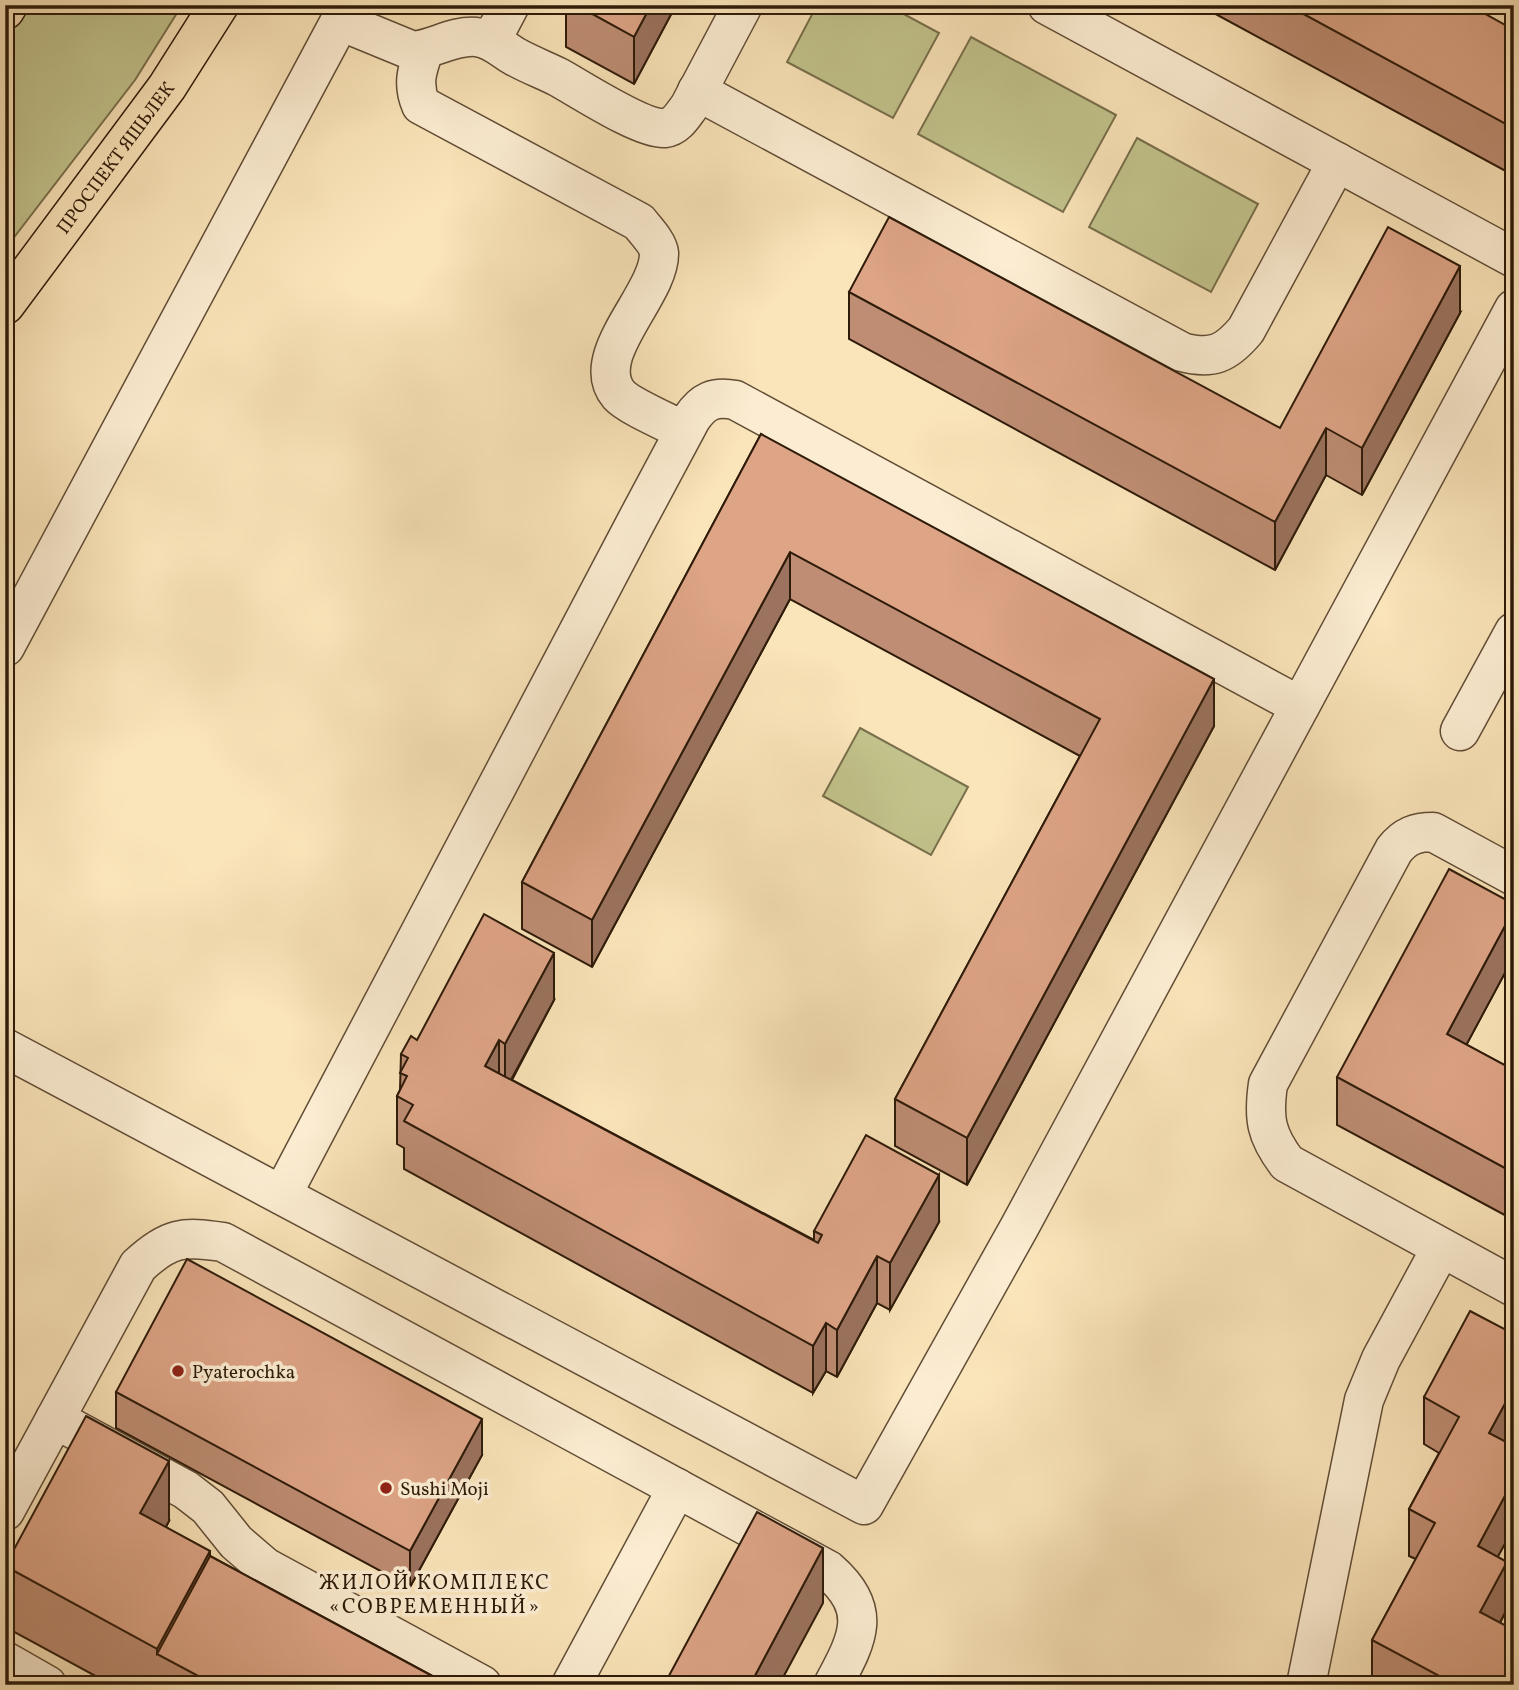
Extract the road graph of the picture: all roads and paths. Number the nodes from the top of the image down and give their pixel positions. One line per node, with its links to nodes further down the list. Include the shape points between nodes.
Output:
1 (219, 5): 11 (main road, ПРОСПЕКТ ЯШЬЛЕК, via 167,87)
2 (510, 5): 6 (lane)
3 (743, 5): 8 (lane)
4 (1047, 5): 9 (lane)
5 (341, 13): 7 (lane, via 412,51); 15 (lane)
6 (491, 41): 7 (lane, via 457,39); 8 (lane, via 629,117 656,127 670,126 681,118)
7 (424, 50): 13 (lane, via 415,82 421,105 639,222 653,240 659,250 657,268 619,343 611,365 611,384 621,398)
8 (697, 91): 9 (lane, via 1182,352 1198,356 1215,355 1232,346 1246,330)
9 (1337, 162): 10 (lane)
10 (1514, 258)
11 (5, 305)
12 (1514, 309): 16 (lane)
13 (684, 431): 16 (lane, via 705,403 723,397 735,400); 20 (lane)
14 (1514, 632): 17 (lane)
15 (5, 647)
16 (1300, 706): 20 (lane, via 1020,1226 864,1504)
17 (1460, 731)
18 (1514, 876): 21 (lane, via 1433,832 1402,841 1268,1084 1267,1127 1287,1163)
19 (5, 1048): 20 (lane)
20 (282, 1195)
21 (1441, 1248): 22 (lane); 31 (lane, via 1364,1399)
22 (1514, 1287)
23 (55, 1419): 24 (lane, via 138,1266 155,1250 192,1237 223,1242); 25 (lane); 28 (lane, via 197,1497 265,1567)
24 (677, 1488): 29 (lane); 30 (lane, via 828,1570 845,1584 855,1603 858,1625 851,1651)
25 (5, 1511)
26 (5, 1661): 27 (lane)
27 (47, 1685)
28 (482, 1685)
29 (570, 1685)
30 (833, 1685)
31 (1306, 1685)

